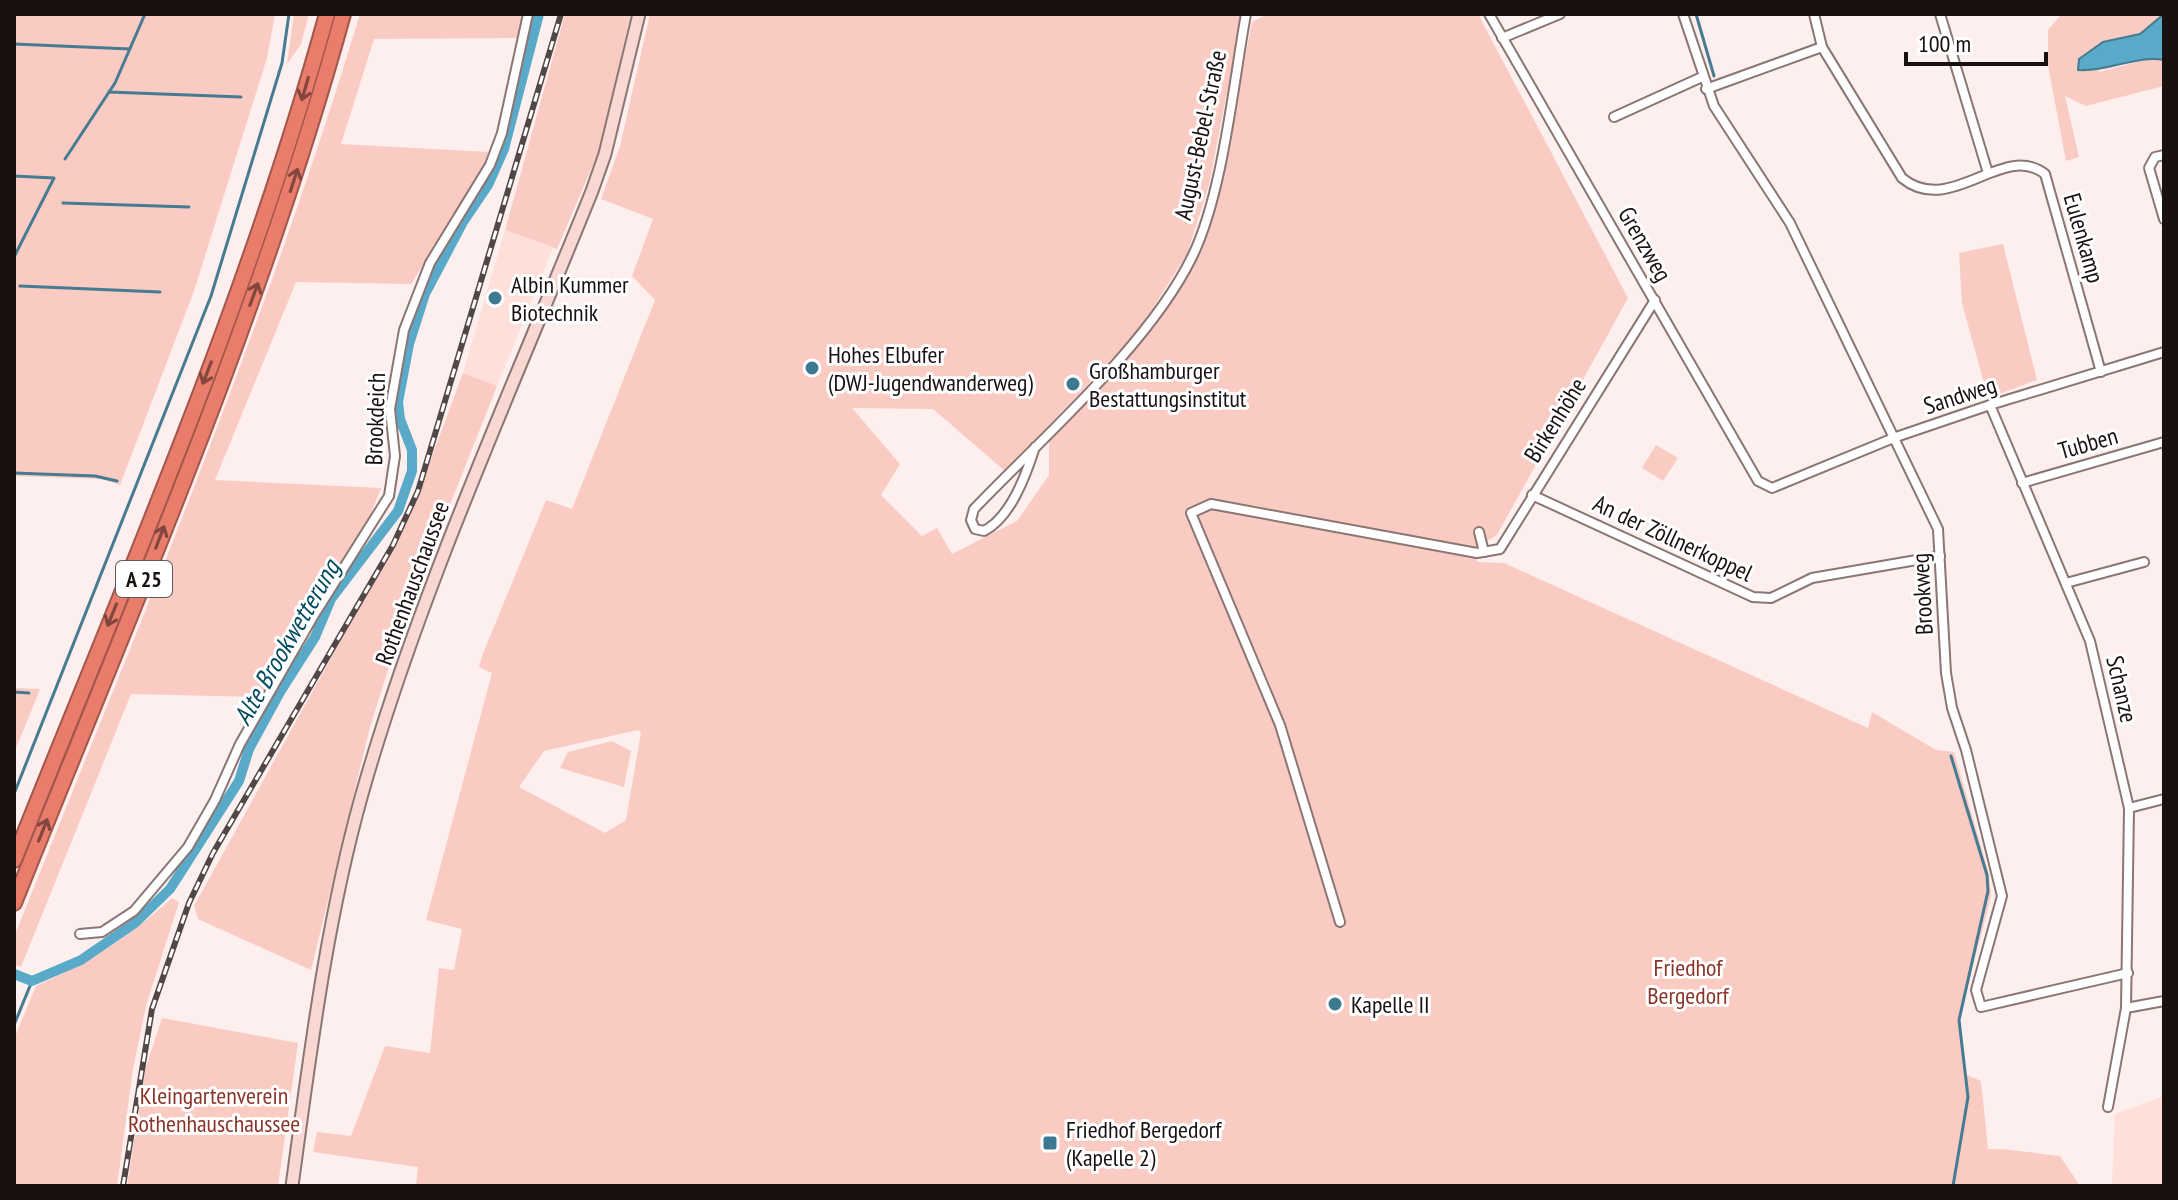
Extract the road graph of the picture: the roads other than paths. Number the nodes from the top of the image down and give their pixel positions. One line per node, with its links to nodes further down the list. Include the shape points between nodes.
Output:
1 (327, 14): 36 (highway, A 25, one-way to 36, via 230,314)
2 (343, 14): 37 (highway, A 25, one-way to 2, via 244,321 293,184)
3 (528, 14): 39 (street, Brookdeich, via 490,165 448,228 404,330 390,409 395,456 389,496 240,744 188,847 134,911 102,932)
4 (639, 14): 44 (main road, Rothenhauschaussee, via 592,191 425,605 361,798 327,953)
5 (1246, 14): 25 (street, August-Bebel-Straße, via 1214,187 1192,257 1142,333)
6 (1489, 14): 11 (street, Grenzweg)
7 (1560, 14): 11 (street)
8 (1683, 14): 13 (street, Brookweg)
9 (1814, 14): 12 (street, Eulenkamp)
10 (1940, 14): 17 (street)
11 (1502, 38): 19 (street, Grenzweg)
12 (1822, 47): 14 (street); 17 (street, Eulenkamp, via 1902,178 1915,188 1950,188)
13 (1702, 77): 14 (street, Brookweg); 15 (street)
14 (1706, 89): 23 (street, Brookweg, via 1790,223)
15 (1614, 117)
16 (2164, 155): 18 (street, via 2155,157 2149,168)
17 (1988, 173): 21 (street, Eulenkamp, via 2024,165 2045,174)
18 (2164, 219)
19 (1655, 300): 27 (street, Grenzweg, via 1758,481); 28 (street, Birkenhöhe)
20 (2164, 352): 21 (street, Sandweg)
21 (2101, 372): 22 (street, Sandweg)
22 (1990, 405): 23 (street, Sandweg); 26 (street, Schanze)
23 (1896, 437): 27 (street, Sandweg); 31 (street, Brookweg, via 1938,529)
24 (2164, 442): 26 (street, Tubben)
25 (1035, 447): 25 (street, August-Bebel-Straße, via 974,509 975,529 984,531 998,521 1027,472)
26 (2022, 483): 33 (street, Schanze)
27 (1772, 488)
28 (1532, 495): 30 (street, Birkenhöhe, via 1500,549); 31 (street, An der Zöllnerkoppel, via 1753,597 1771,598 1812,578)
29 (1479, 532): 30 (street)
30 (1484, 552): 38 (street, via 1211,504 1191,513 1280,725)
31 (1940, 556): 40 (street, Brookweg, via 1952,708 2002,896 1976,990 1981,1007)
32 (2144, 562): 33 (street)
33 (2066, 583): 35 (street, Schanze, via 2090,641)
34 (2164, 799): 35 (street)
35 (2129, 808): 40 (street, Schanze)
36 (14, 860)
37 (14, 903)
38 (1340, 922)
39 (80, 934)
40 (2128, 973): 42 (street, Schanze)
41 (2164, 1001): 42 (street)
42 (2126, 1008): 43 (street, Schanze)
43 (2108, 1107)
44 (292, 1186)

